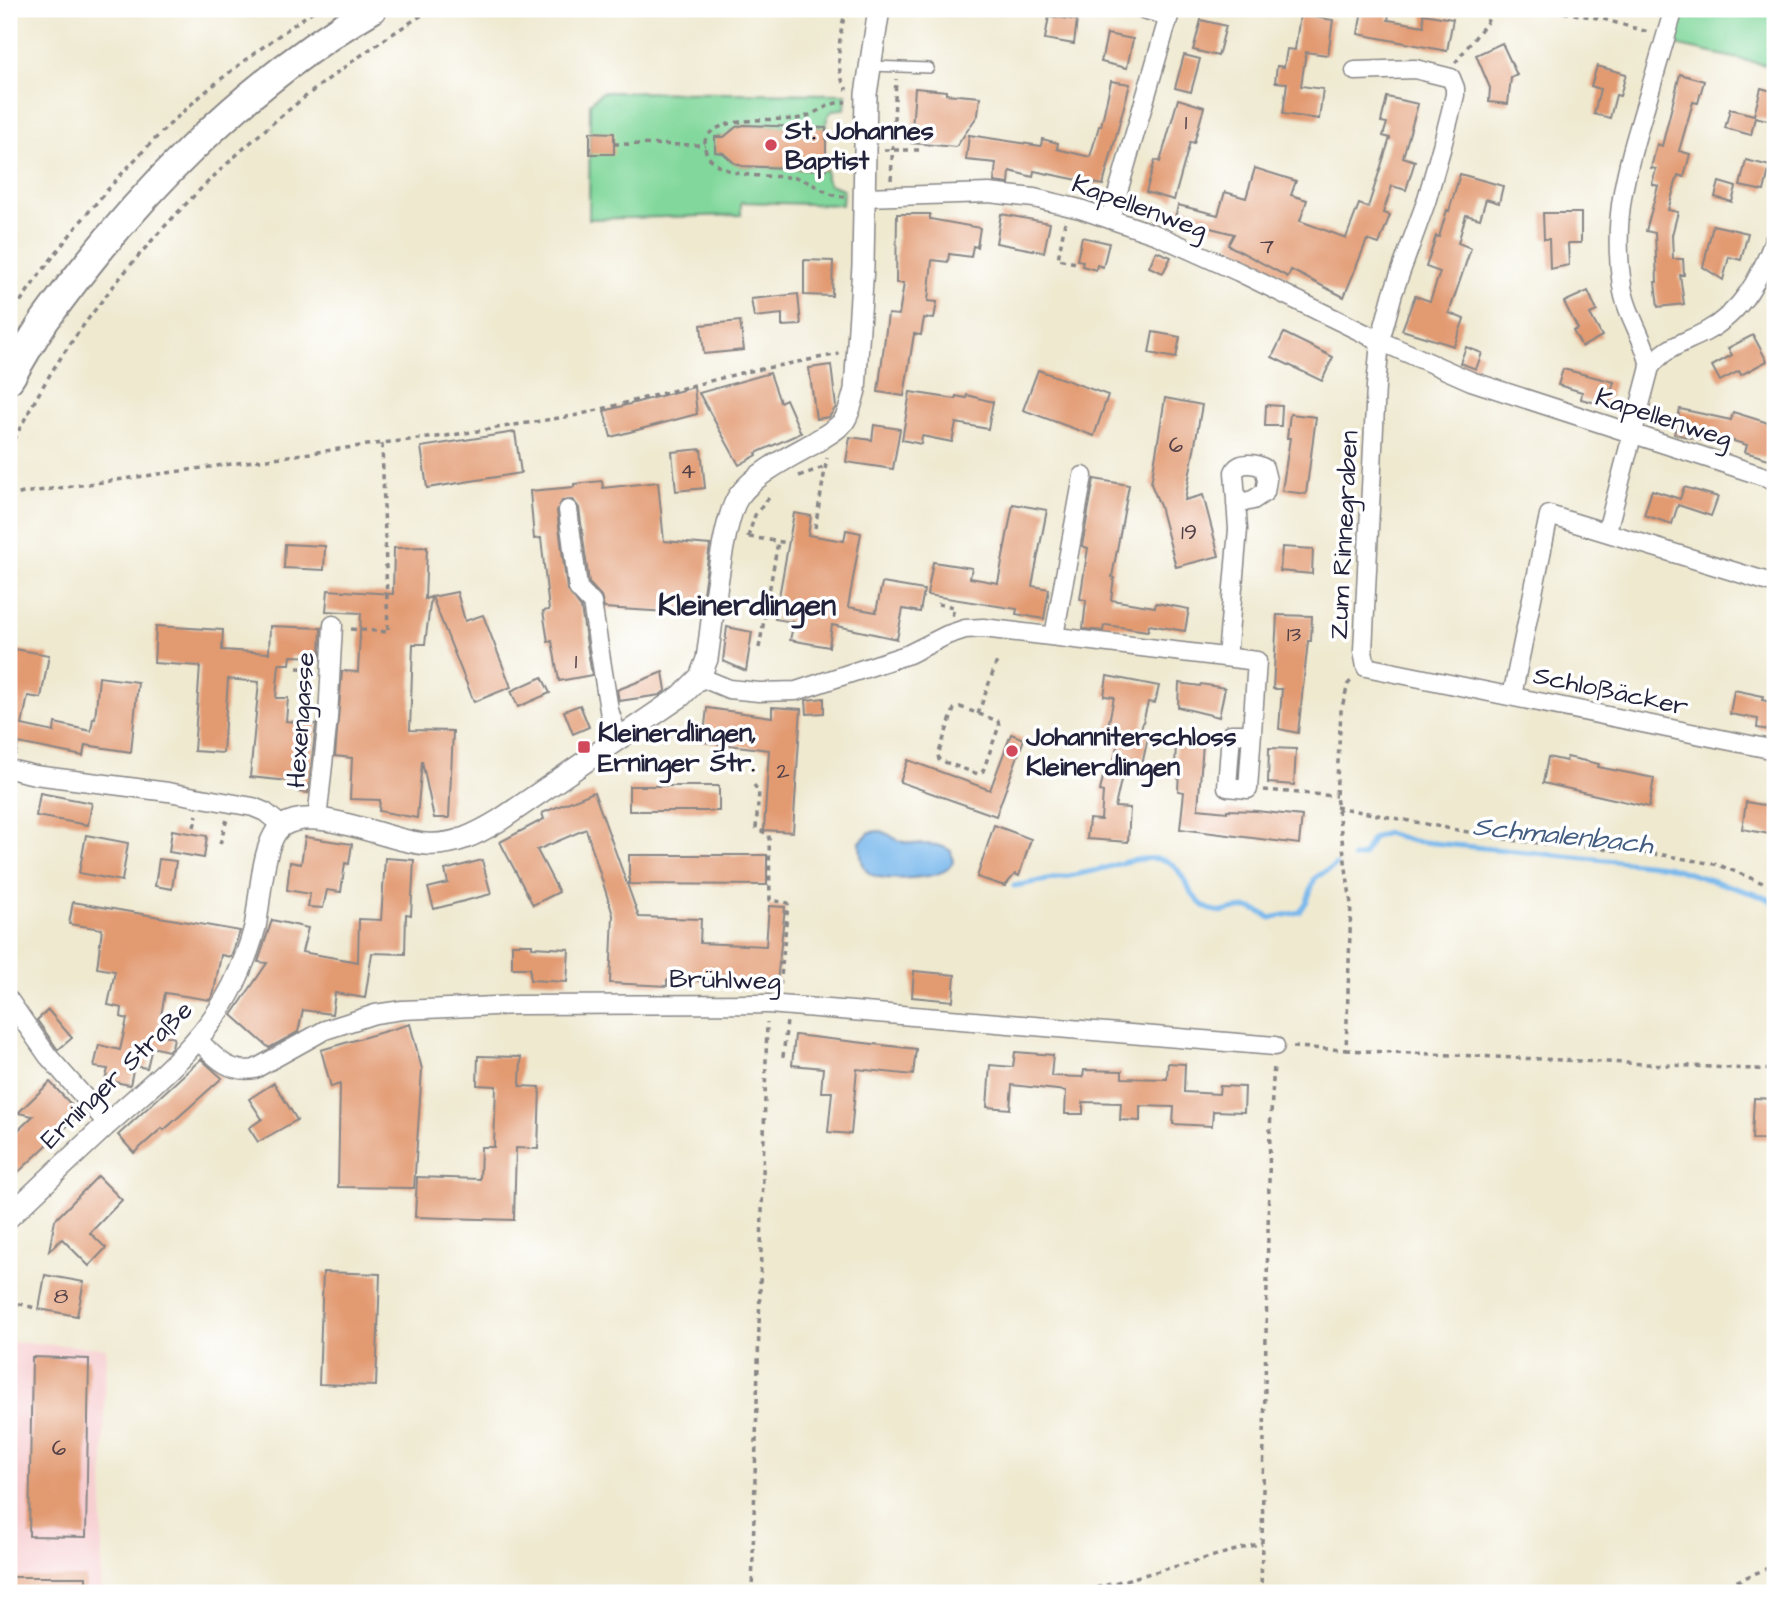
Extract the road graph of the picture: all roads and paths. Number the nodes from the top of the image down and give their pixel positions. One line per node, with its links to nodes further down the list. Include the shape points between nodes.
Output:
1 (372, 9): 31 (main road, via 258,91 164,177 53,310)
2 (432, 9): 35 (path, via 317,86 193,197 92,315 61,358)
3 (846, 9): 16 (path, via 841,78 851,94)
4 (879, 9): 11 (street)
5 (1143, 9): 9 (street)
6 (1494, 9): 15 (path)
7 (1544, 9): 10 (path, via 1603,19)
8 (1674, 9): 10 (street)
9 (1170, 13): 25 (street)
10 (1665, 37): 30 (street, via 1625,173 1618,214 1623,296)
11 (869, 66): 12 (lane); 16 (street)
12 (896, 67): 13 (lane); 20 (path)
13 (929, 68)
14 (1355, 71): 15 (street, via 1415,69)
15 (1445, 76): 28 (street, via 1454,82 1455,95)
16 (865, 99): 18 (path, via 839,102 798,119 734,122 707,137); 19 (street)
17 (614, 144): 18 (path)
18 (705, 145): 23 (path, via 712,161 732,172 796,178 836,197)
19 (864, 150): 20 (path); 23 (street)
20 (892, 150): 21 (path); 22 (path)
21 (920, 150)
22 (890, 196): 23 (street, Kapellenweg); 24 (street, Kapellenweg, via 989,192)
23 (864, 197): 29 (street)
24 (1068, 206): 25 (street, Kapellenweg); 27 (path, via 1058,259)
25 (1110, 219): 28 (street, Kapellenweg, via 1239,272)
26 (1775, 237): 30 (street, via 1761,273 1740,305 1723,322 1669,348)
27 (1076, 263)
28 (1380, 341): 32 (street, Kapellenweg, via 1471,381); 56 (street, Zum Rinnegraben, via 1363,651)
29 (858, 351): 33 (street, via 850,408 844,421); 34 (path, via 741,373 578,415)
30 (1650, 367): 32 (street)
31 (9, 379)
32 (1632, 435): 39 (street, Kapellenweg); 45 (street)
33 (823, 437): 36 (path, via 828,451); 46 (street, via 750,484 738,498)
34 (382, 443): 41 (path); 51 (path, via 388,632)
35 (9, 448)
36 (826, 466): 38 (path); 44 (path)
37 (1083, 477): 52 (street)
38 (796, 478)
39 (1775, 480)
40 (774, 491): 47 (path, via 755,515)
41 (9, 497)
42 (1236, 504): 54 (street)
43 (568, 510): 60 (street, via 578,588 592,603 609,710)
44 (816, 528)
45 (1606, 531): 50 (street, Schloßäcker); 58 (street, Schloßäcker, via 1549,515)
46 (727, 533): 47 (path); 57 (street, via 729,562)
47 (748, 537): 48 (path)
48 (778, 542): 49 (path); 53 (path)
49 (788, 544)
50 (1775, 584)
51 (333, 626): 68 (street, Hexengasse)
52 (1054, 636): 54 (street); 57 (street, via 965,629 909,654 796,691 729,689)
53 (760, 648)
54 (1227, 657): 64 (street, via 1257,661)
55 (997, 661): 59 (path)
56 (1366, 667): 58 (street, Zum Rinnegraben); 65 (path, via 1348,684 1340,711)
57 (701, 677): 60 (street)
58 (1511, 696): 61 (street, Schloßäcker)
59 (978, 714): 59 (path, via 954,709 939,760 978,774 983,771 999,726 998,721)
60 (618, 738): 68 (street, via 500,820 462,839 427,844)
61 (1775, 750)
62 (9, 769): 66 (street)
63 (754, 785): 73 (path, via 759,792 756,828 769,835 770,900 788,903)
64 (1248, 789): 65 (path)
65 (1336, 796): 67 (path)
66 (231, 802): 69 (street, via 265,812); 70 (path)
67 (1336, 807): 71 (path, via 1510,840 1719,865); 76 (path, via 1351,904)
68 (317, 820): 69 (street)
69 (282, 826): 74 (street, Erninger Straße, via 270,845 247,953 231,989)
70 (220, 844)
71 (1775, 888)
72 (9, 1000): 79 (street, via 48,1056)
73 (778, 1005): 74 (street, Brühlweg, via 563,1004 402,1010 326,1030 245,1071 226,1066); 75 (street, Brühlweg); 77 (path); 85 (path)
74 (197, 1039): 79 (street, Erninger Straße)
75 (1275, 1046): 76 (path); 83 (path)
76 (1346, 1050): 78 (path)
77 (783, 1057)
78 (1775, 1070)
79 (108, 1124): 80 (street, Erninger Straße)
80 (9, 1217)
81 (9, 1301): 82 (path)
82 (38, 1309)
83 (1262, 1543): 86 (path); 87 (path)
84 (1775, 1565): 88 (path)
85 (752, 1593)
86 (1077, 1593)
87 (1261, 1593)
88 (1709, 1593)

